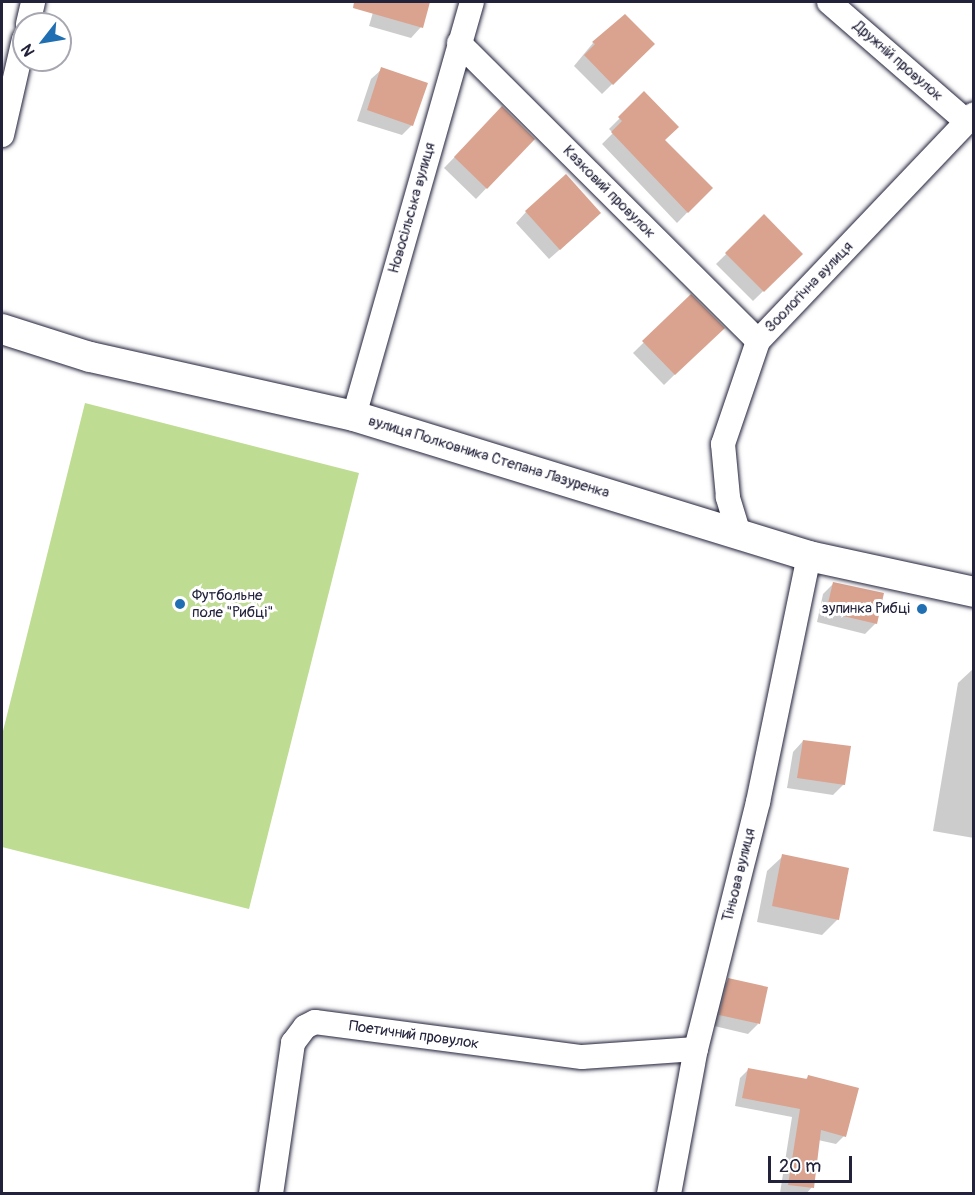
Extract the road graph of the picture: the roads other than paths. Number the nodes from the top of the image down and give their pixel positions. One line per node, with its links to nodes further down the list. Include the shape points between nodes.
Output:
1 (472, 2): 3 (street, Новосільська вулиця)
2 (829, 2): 5 (street, Дружній провулок)
3 (459, 43): 8 (street, Казковий провулок); 9 (street, Новосільська вулиця)
4 (16, 72): 6 (street)
5 (970, 118): 8 (street, Зоологічна вулиця)
6 (2, 135)
7 (2, 329): 9 (street, вулиця Полковника Степана Лазуренка, via 90,357)
8 (758, 341): 10 (street, Зоологічна вулиця, via 723,444 728,497)
9 (354, 416): 10 (street, вулиця Полковника Степана Лазуренка)
10 (739, 534): 11 (street, вулиця Полковника Степана Лазуренка)
11 (809, 556): 12 (street, вулиця Полковника Степана Лазуренка); 13 (street, Тіньова вулиця, via 758,802)
12 (974, 592)
13 (696, 1048): 14 (street, Поетичний провулок, via 582,1057 315,1022 293,1043); 15 (street, Тіньова вулиця)
14 (271, 1194)
15 (669, 1194)

